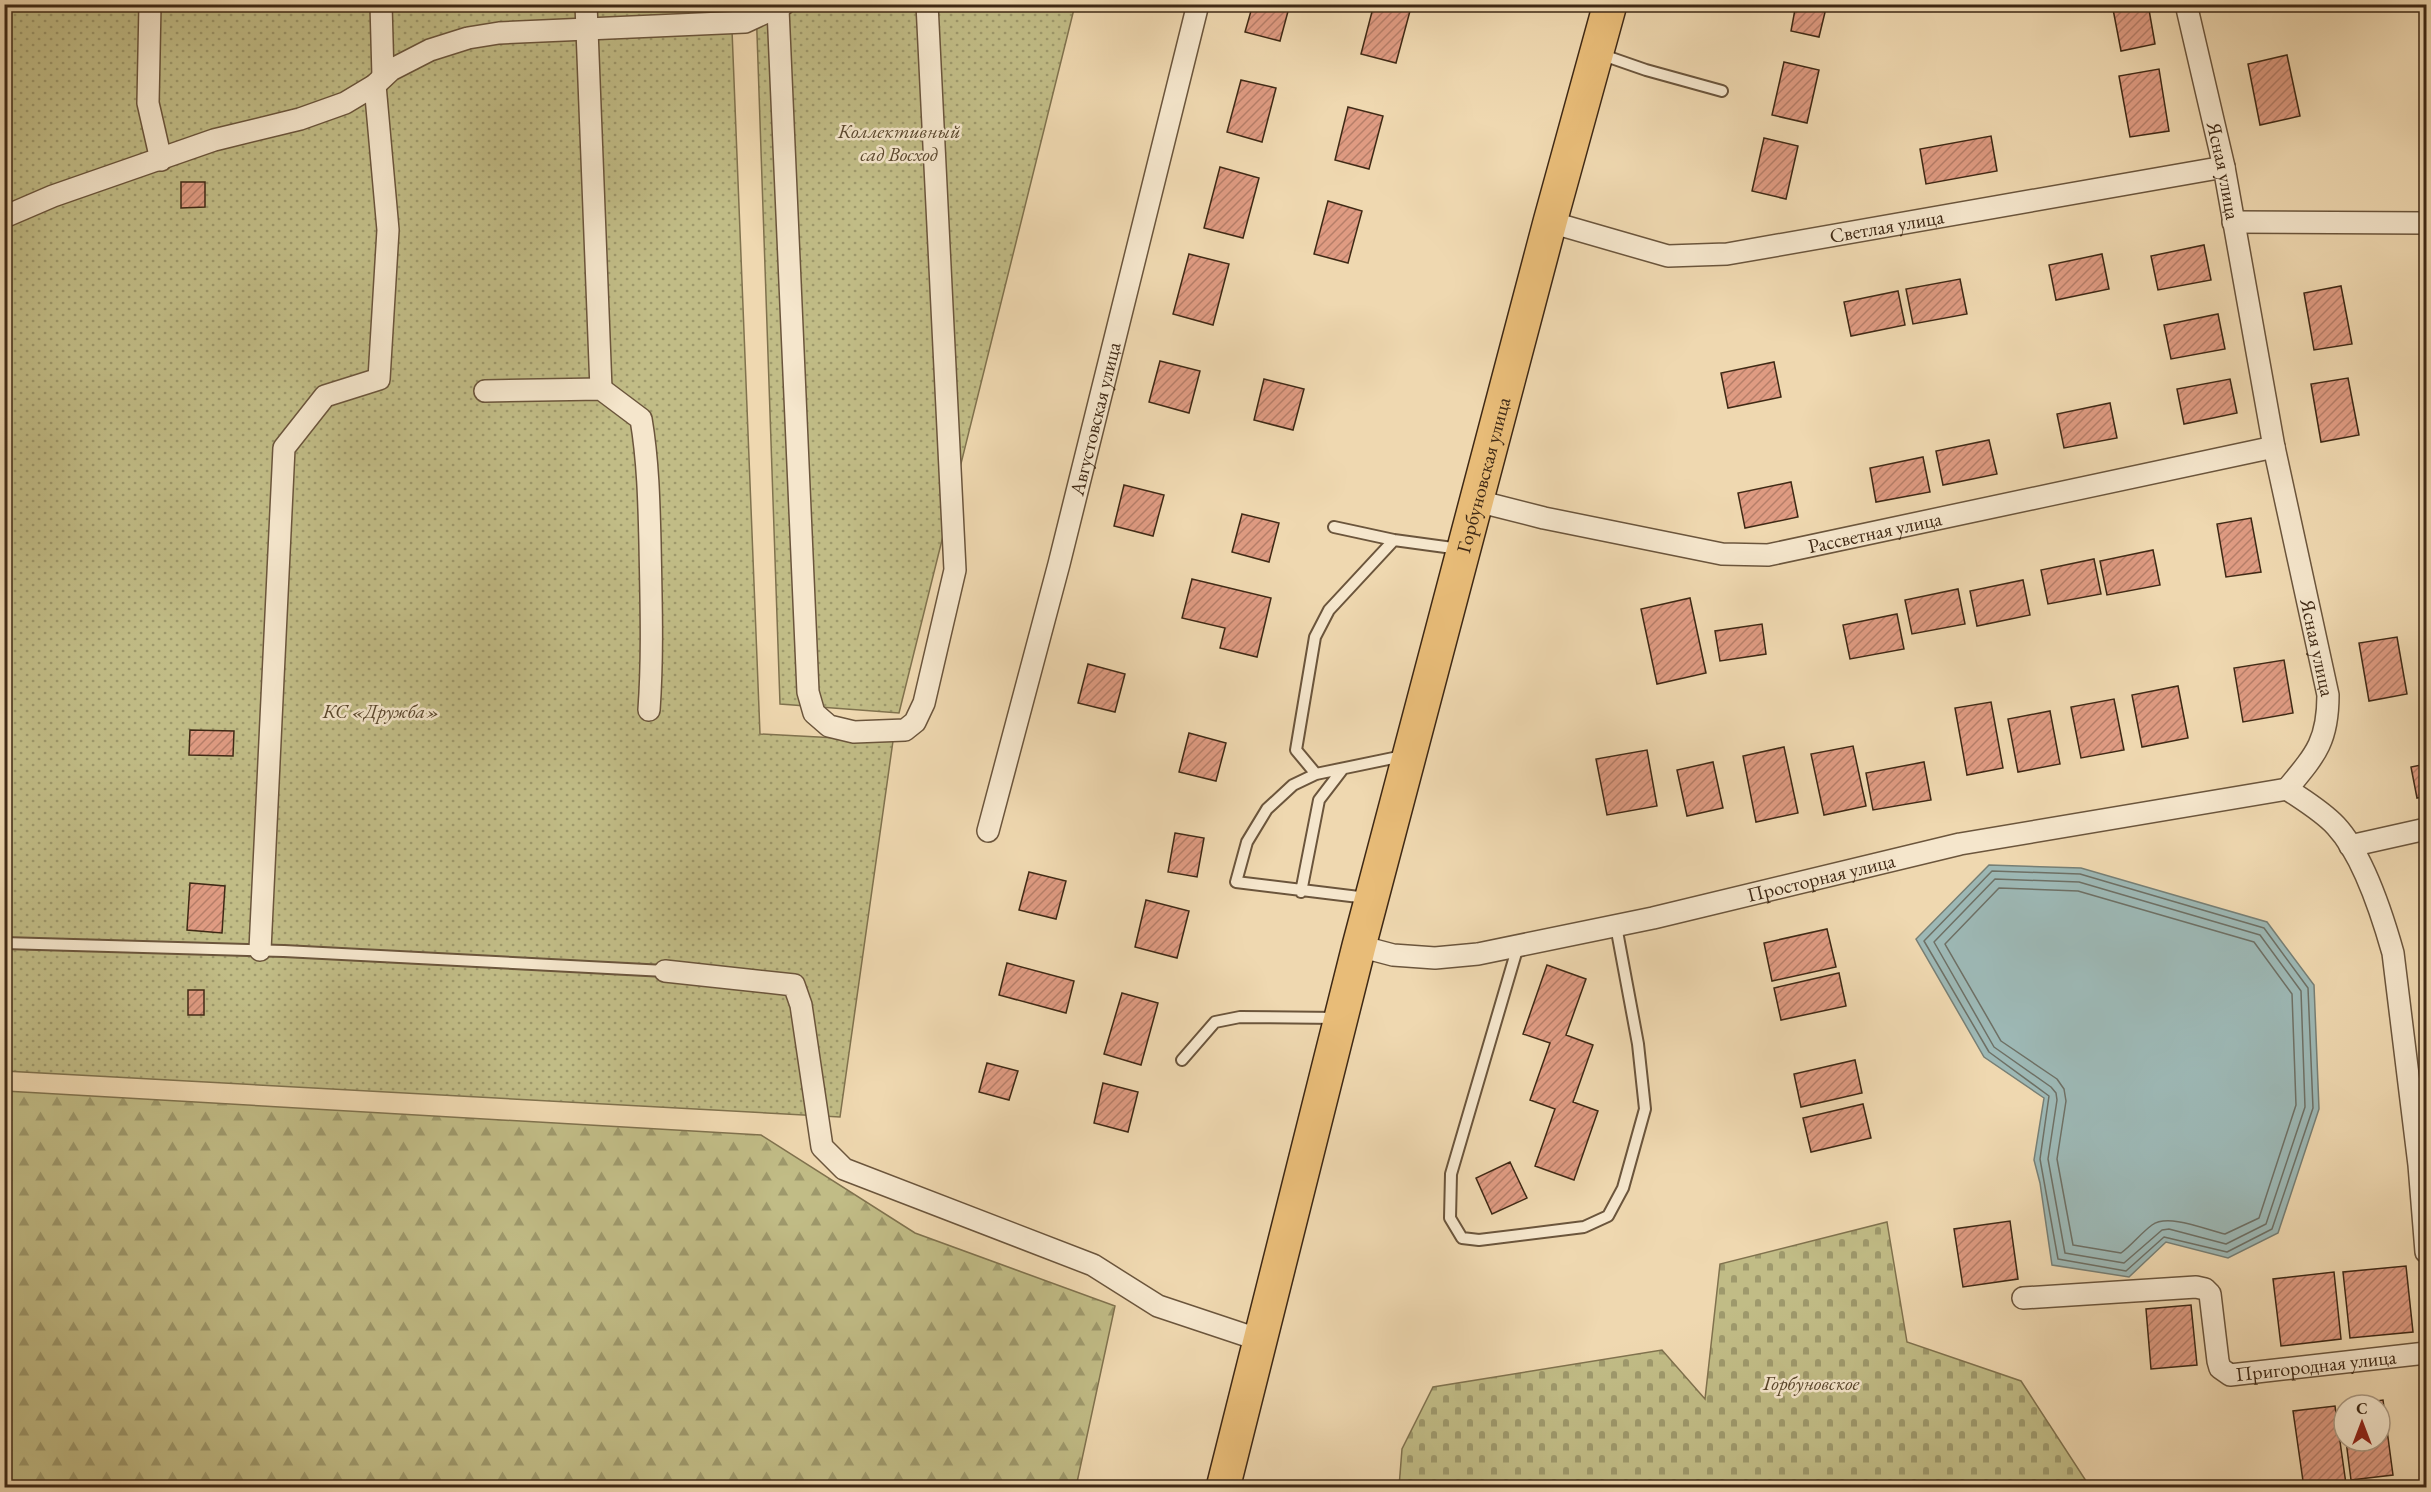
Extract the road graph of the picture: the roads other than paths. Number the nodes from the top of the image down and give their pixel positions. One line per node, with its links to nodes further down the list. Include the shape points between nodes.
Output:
1 (150, 4): 13 (street, via 148,103)
2 (381, 4): 11 (street)
3 (586, 4): 9 (street)
4 (927, 4): 8 (street, via 955,570 924,703 915,722 905,730 879,732 829,726 814,713 808,692)
5 (1198, 4): 32 (street, Августовская улица, via 1059,564)
6 (2186, 4): 14 (street, Ясная улица)
7 (1608, 5): 10 (main road, Горбуновская улица)
8 (781, 7): 9 (street, via 745,22)
9 (587, 30): 11 (street, via 468,38 430,50 391,70); 19 (street)
10 (1597, 52): 12 (lane); 16 (main road, Горбуновская улица)
11 (379, 81): 13 (street, via 345,103 300,119 214,140); 40 (street, via 388,230 379,379 325,396 284,448)
12 (1722, 91)
13 (161, 160): 15 (street, via 53,196)
14 (2224, 166): 16 (street, Светлая улица, via 1727,254 1668,256); 17 (street, Ясная улица)
15 (4, 217)
16 (1550, 222): 22 (main road, Горбуновская улица)
17 (2233, 222): 18 (street); 21 (street, Ясная улица)
18 (2427, 223)
19 (601, 389): 20 (street); 26 (street, via 641,419 646,445 653,649)
20 (485, 391)
21 (2274, 447): 22 (street, Рассветная улица, via 1768,555 1722,554); 30 (street, Ясная улица, via 2328,694 2326,730 2308,763)
22 (1477, 501): 25 (main road, Горбуновская улица)
23 (1334, 527): 24 (lane)
24 (1394, 540): 25 (lane); 29 (lane, via 1329,610 1315,637 1296,750)
25 (1463, 550): 27 (main road, Горбуновская улица)
26 (649, 710)
27 (1409, 755): 28 (lane); 35 (main road, Горбуновская улица)
28 (1342, 770): 29 (lane); 34 (lane, via 1319,800)
29 (1316, 774): 34 (lane, via 1293,785 1267,809 1247,842 1236,882)
30 (2287, 789): 33 (street, via 2335,825); 36 (street, Просторная улица, via 1960,844)
31 (2427, 829): 33 (street)
32 (988, 831)
33 (2350, 846): 44 (street, via 2374,894 2393,953)
34 (1301, 892): 35 (lane)
35 (1372, 899): 38 (main road, Горбуновская улица)
36 (1616, 926): 39 (street, Просторная улица); 39 (lane, via 1638,1044 1645,1109 1623,1188 1608,1216 1584,1227 1479,1240 1462,1238 1450,1218 1451,1174)
37 (4, 943): 40 (lane)
38 (1359, 946): 39 (street, Просторная улица, via 1393,955 1435,958); 42 (main road, Горбуновская улица)
39 (1518, 946)
40 (260, 950): 41 (lane)
41 (665, 971): 46 (street, via 794,985 801,1005 822,1147 844,1169 1093,1265 1158,1306)
42 (1341, 1018): 43 (lane, via 1240,1017 1215,1022); 46 (main road, Горбуновская улица)
43 (1182, 1060)
44 (2427, 1252)
45 (2023, 1298): 47 (street, Пригородная улица, via 2205,1289 2210,1294 2220,1368 2230,1375)
46 (1260, 1340): 48 (main road, Горбуновская улица)
47 (2427, 1353)
48 (1252, 1373): 49 (main road); 50 (main road)
49 (1223, 1488)
50 (1247, 1488)

